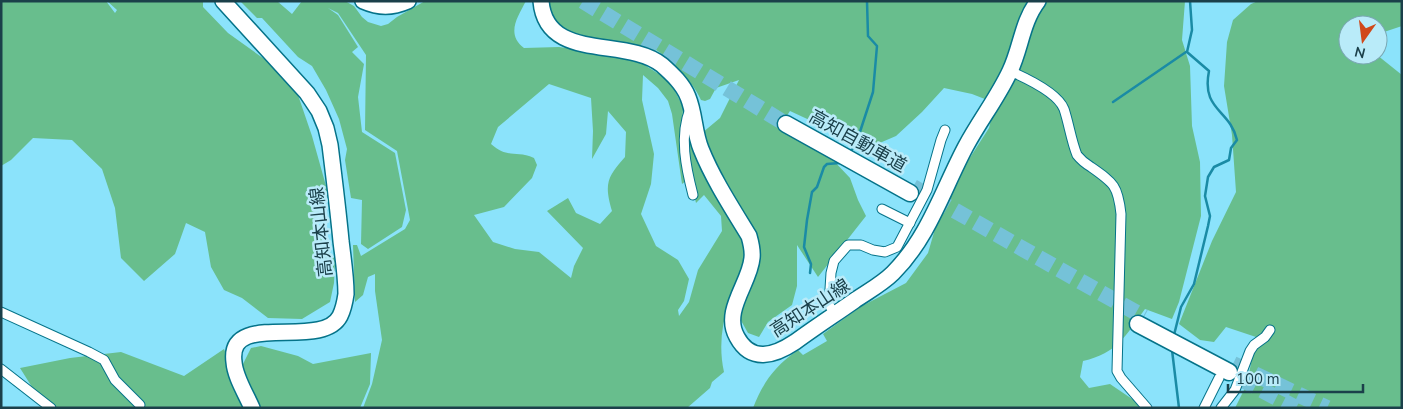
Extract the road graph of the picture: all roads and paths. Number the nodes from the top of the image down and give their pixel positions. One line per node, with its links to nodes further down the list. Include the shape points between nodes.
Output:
1 (223, 1): 22 (main road, 高知本山線, via 307,93 319,111 330,146 346,295 341,315 320,331 263,333 244,338 237,344 234,364)
2 (363, 1): 3 (main road, via 384,7)
3 (408, 1)
4 (541, 1): 7 (main road, 高知本山線, via 547,24 556,34 654,60 677,79)
5 (1038, 1): 6 (main road, 高知本山線)
6 (1010, 71): 15 (main road, 高知本山線, via 965,148 916,246 892,274); 23 (street, via 1057,98 1080,160 1111,181 1116,189 1121,214 1117,371)
7 (691, 107): 11 (street, via 686,120 685,166); 15 (main road, 高知本山線, via 700,147 752,247 751,265 734,309 734,332 740,341 752,352 769,355 789,346)
8 (795, 124): 10 (highway, 高知自動車道)
9 (945, 130): 13 (street, via 927,190)
10 (908, 188)
11 (692, 195)
12 (882, 209): 13 (street)
13 (910, 223): 15 (street, via 893,249 878,252 861,245 848,245 834,261 829,305)
14 (1, 312): 20 (street, via 104,360 115,380)
15 (835, 314)
16 (1141, 320): 19 (highway)
17 (1270, 330): 25 (street, via 1250,351 1235,390)
18 (1, 369): 21 (street)
19 (1227, 371): 24 (street)
20 (140, 405)
21 (50, 408)
22 (252, 408)
23 (1147, 408)
24 (1204, 408)
25 (1222, 408)

